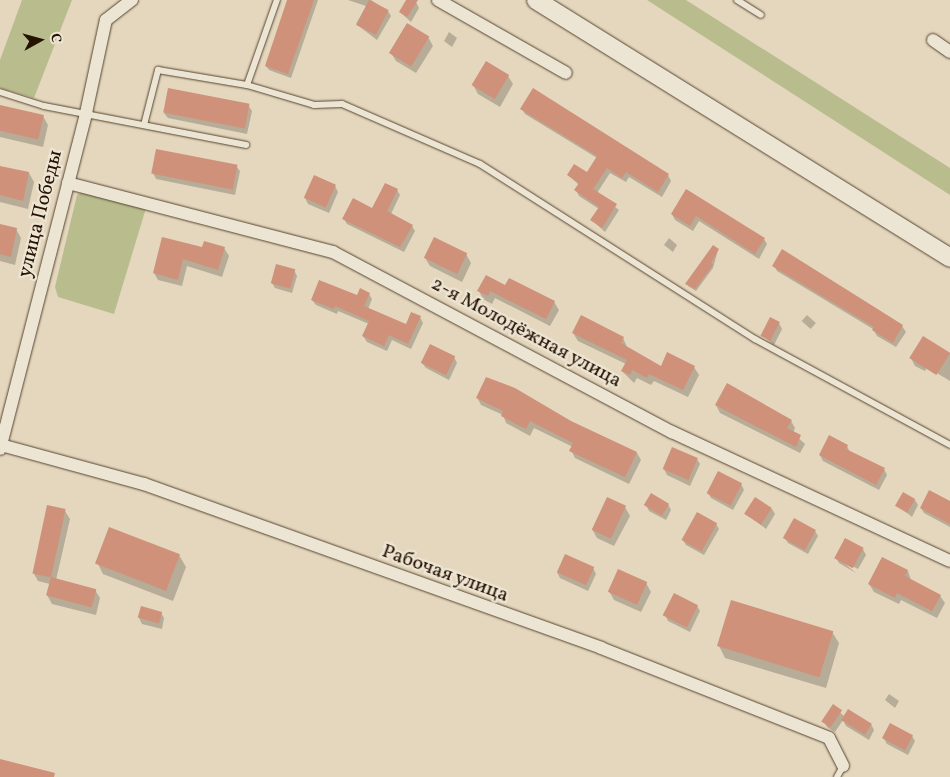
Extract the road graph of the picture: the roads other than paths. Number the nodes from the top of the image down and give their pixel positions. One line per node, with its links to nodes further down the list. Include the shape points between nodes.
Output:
1 (277, 0): 10 (lane)
2 (438, 0): 9 (street)
3 (536, 0): 16 (main road)
4 (737, 0): 6 (lane)
5 (129, 1): 12 (street, улица Победы, via 106,20)
6 (761, 16)
7 (933, 40): 8 (street)
8 (950, 52)
9 (566, 73)
10 (248, 85): 13 (lane, via 158,70); 17 (lane, via 314,106 342,104 480,164 755,339)
11 (0, 92): 12 (lane, via 44,106)
12 (86, 113): 13 (lane); 15 (street, улица Победы)
13 (144, 125): 14 (lane)
14 (246, 145)
15 (68, 183): 18 (street, улица Победы); 19 (street, 2-я Молодёжная улица, via 333,252 672,432)
16 (950, 258)
17 (950, 445)
18 (0, 447): 20 (street, Рабочая улица, via 144,484 601,648 829,738)
19 (950, 561)
20 (840, 771)

